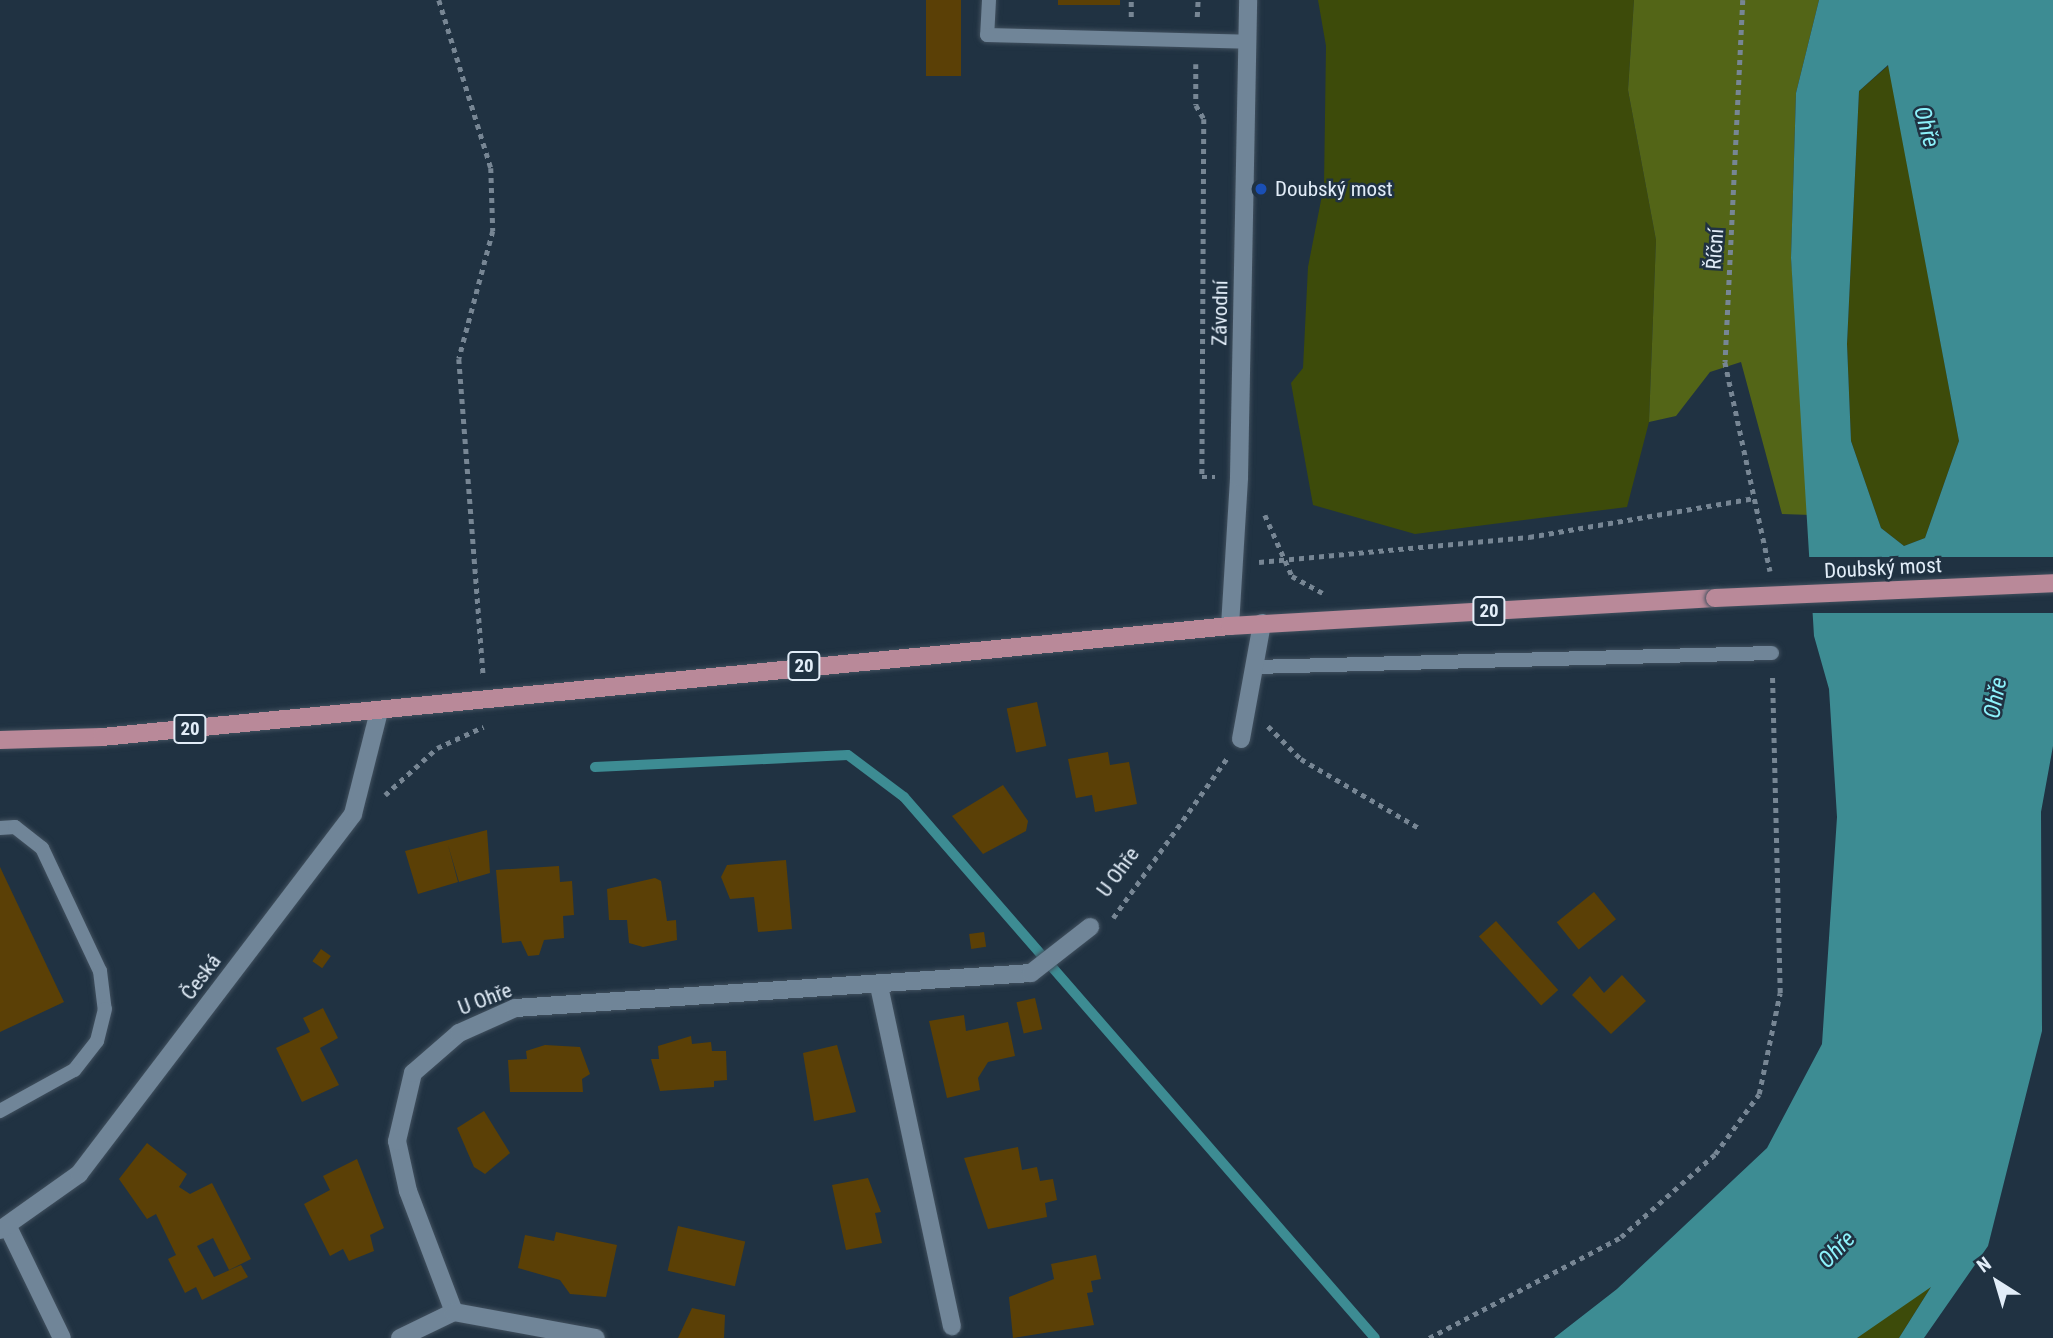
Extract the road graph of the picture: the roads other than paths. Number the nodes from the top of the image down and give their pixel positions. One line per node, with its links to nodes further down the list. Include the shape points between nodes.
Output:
1 (989, 0): 3 (lane, via 987,35)
2 (1248, 0): 3 (street, Závodní)
3 (1248, 42): 6 (street, Závodní, via 1239,477)
4 (2053, 583): 5 (main road, Doubský most / 20, bridge)
5 (1262, 624): 6 (main road, 20); 8 (street)
6 (1230, 626): 9 (main road, 20)
7 (1772, 653): 8 (lane)
8 (1255, 667): 10 (street)
9 (379, 711): 11 (main road, 20); 16 (street, Česká, via 353,814 79,1174)
10 (1241, 739)
11 (0, 740)
12 (0, 828): 15 (lane, via 15,827 42,848 100,971 105,1009 97,1041 74,1070)
13 (1090, 927): 14 (street, U Ohře, via 1031,973)
14 (879, 986): 17 (street, U Ohře, via 515,1008 459,1033 413,1073 397,1140 408,1191); 18 (street)
15 (0, 1111)
16 (4, 1228): 19 (street)
17 (454, 1312): 20 (street); 21 (street)
18 (952, 1326)
19 (62, 1338)
20 (400, 1338)
21 (596, 1338)

